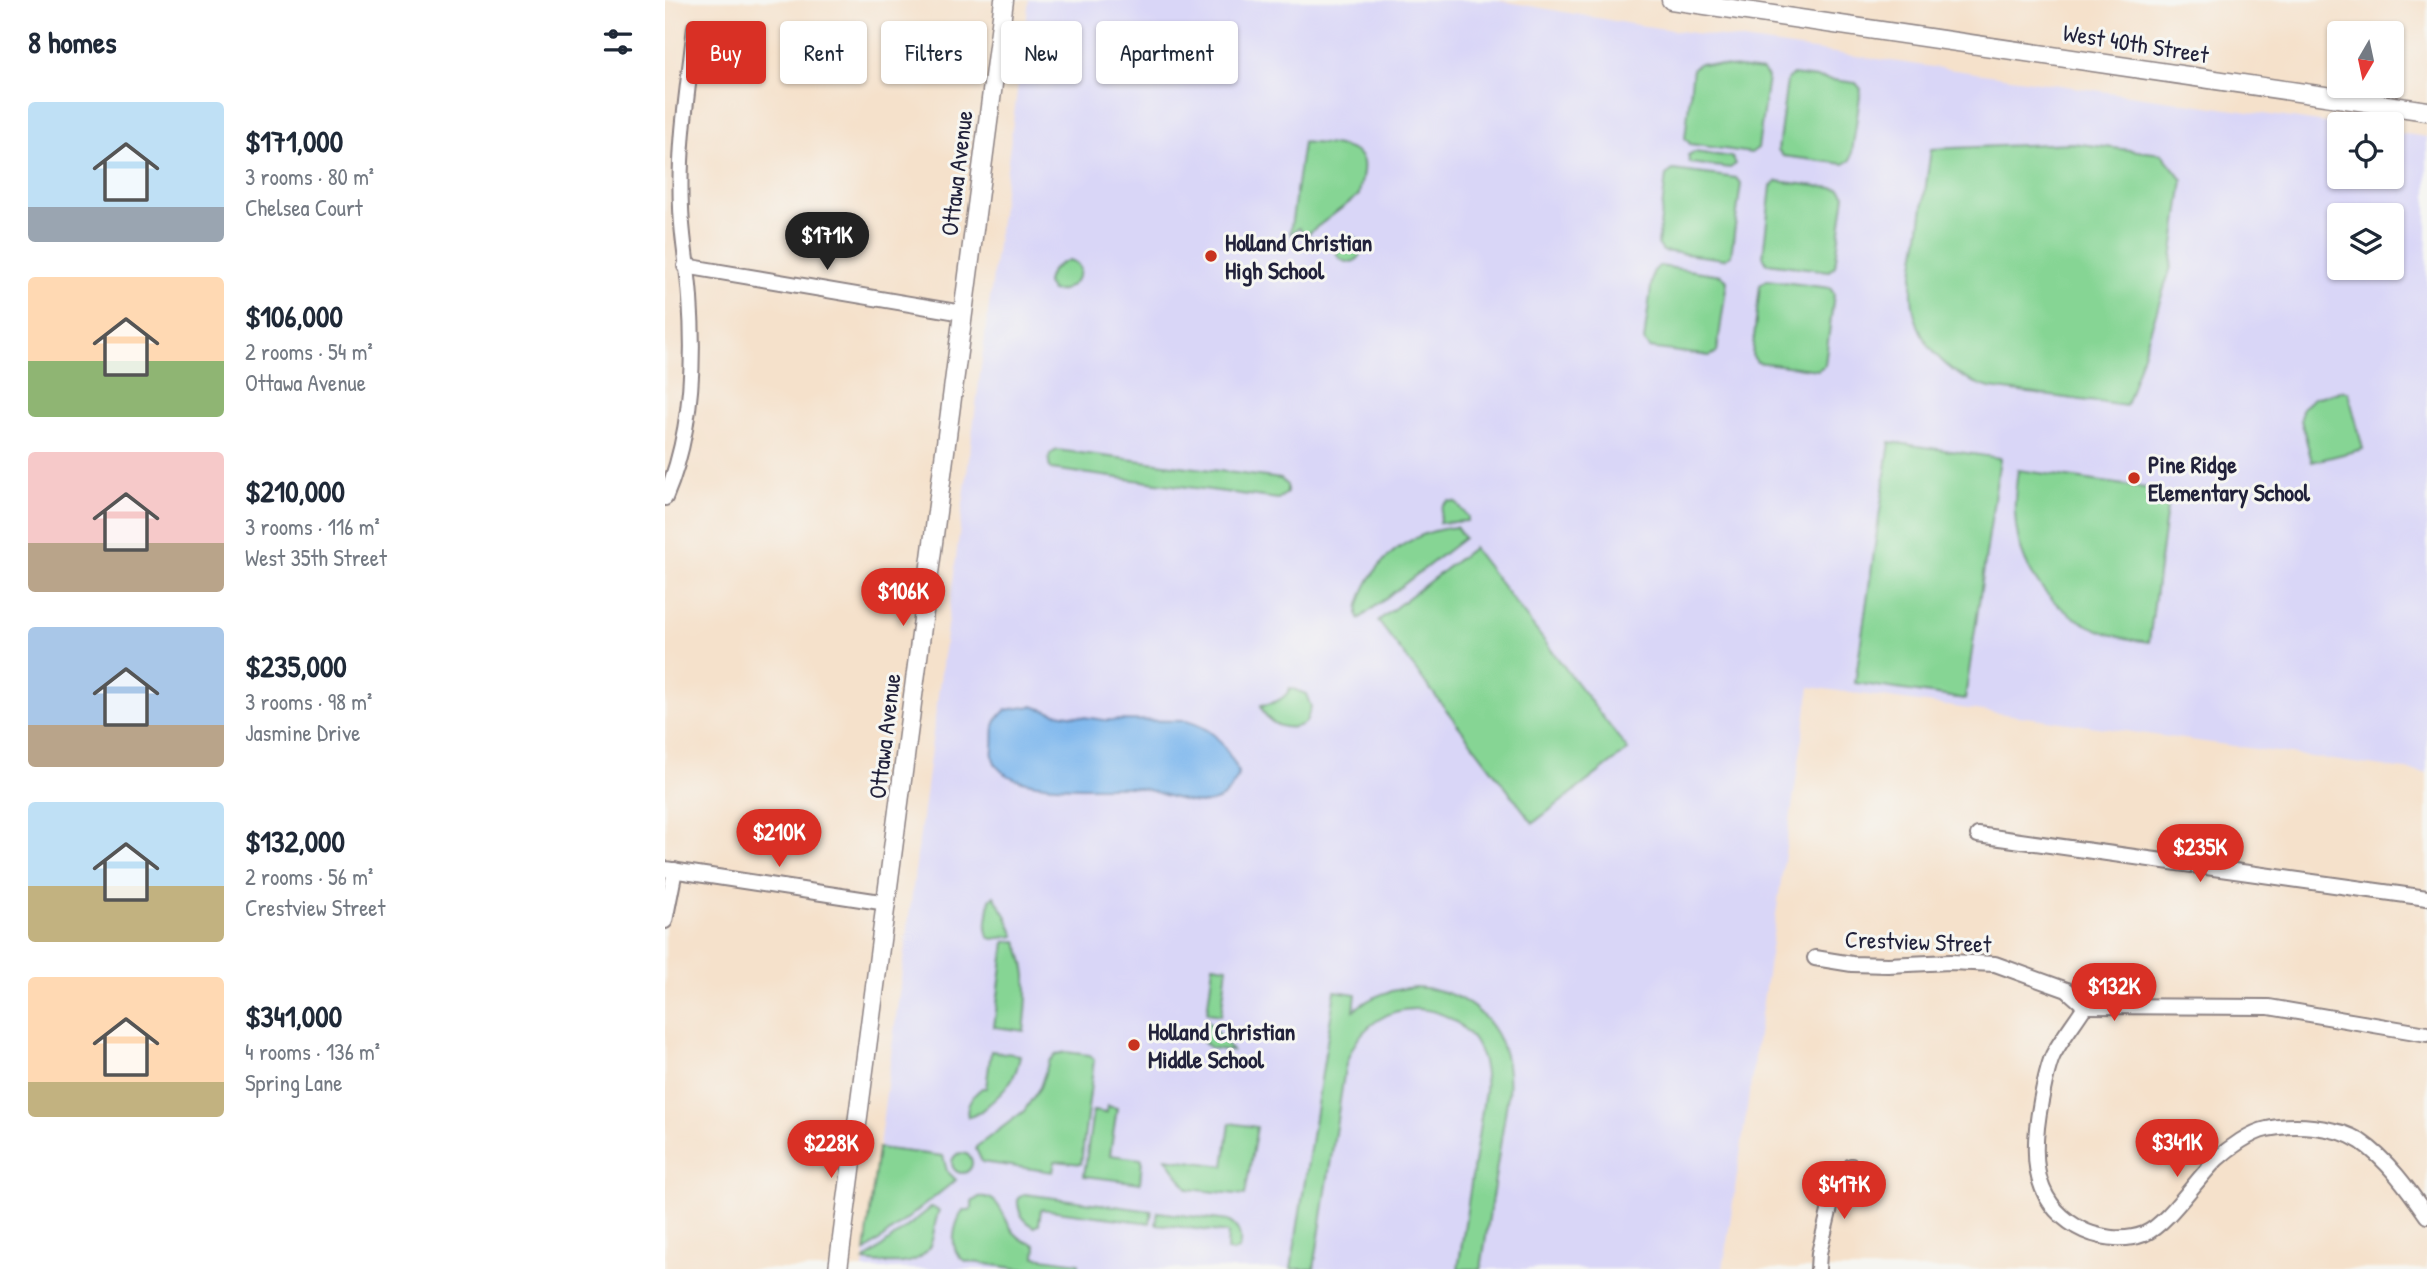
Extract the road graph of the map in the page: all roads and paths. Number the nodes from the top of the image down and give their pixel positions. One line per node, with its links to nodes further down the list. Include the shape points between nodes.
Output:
1 (1004, 0): 6 (street, Ottawa Avenue)
2 (1671, 0): 4 (street, West 40th Street)
3 (688, 84): 5 (street, via 681,137)
4 (2427, 111)
5 (685, 265): 6 (street); 7 (street, via 692,373 680,453)
6 (963, 313): 11 (street, Ottawa Avenue)
7 (665, 498)
8 (1978, 835): 10 (street)
9 (670, 870): 11 (street); 12 (street)
10 (2427, 898)
11 (887, 903): 18 (street, Ottawa Avenue)
12 (665, 921)
13 (1815, 958): 14 (street, Crestview Street, via 1852,964 1995,964 2067,990)
14 (2085, 1006): 15 (street, via 2269,1007); 17 (street, via 2053,1055 2034,1157 2048,1202 2069,1222 2091,1235 2120,1238 2145,1234 2172,1211 2218,1158 2265,1129 2294,1126 2341,1133 2359,1141 2389,1168)
15 (2427, 1034)
16 (1851, 1166): 19 (street, via 1833,1195)
17 (2427, 1216)
18 (838, 1269)
19 (1818, 1269)

